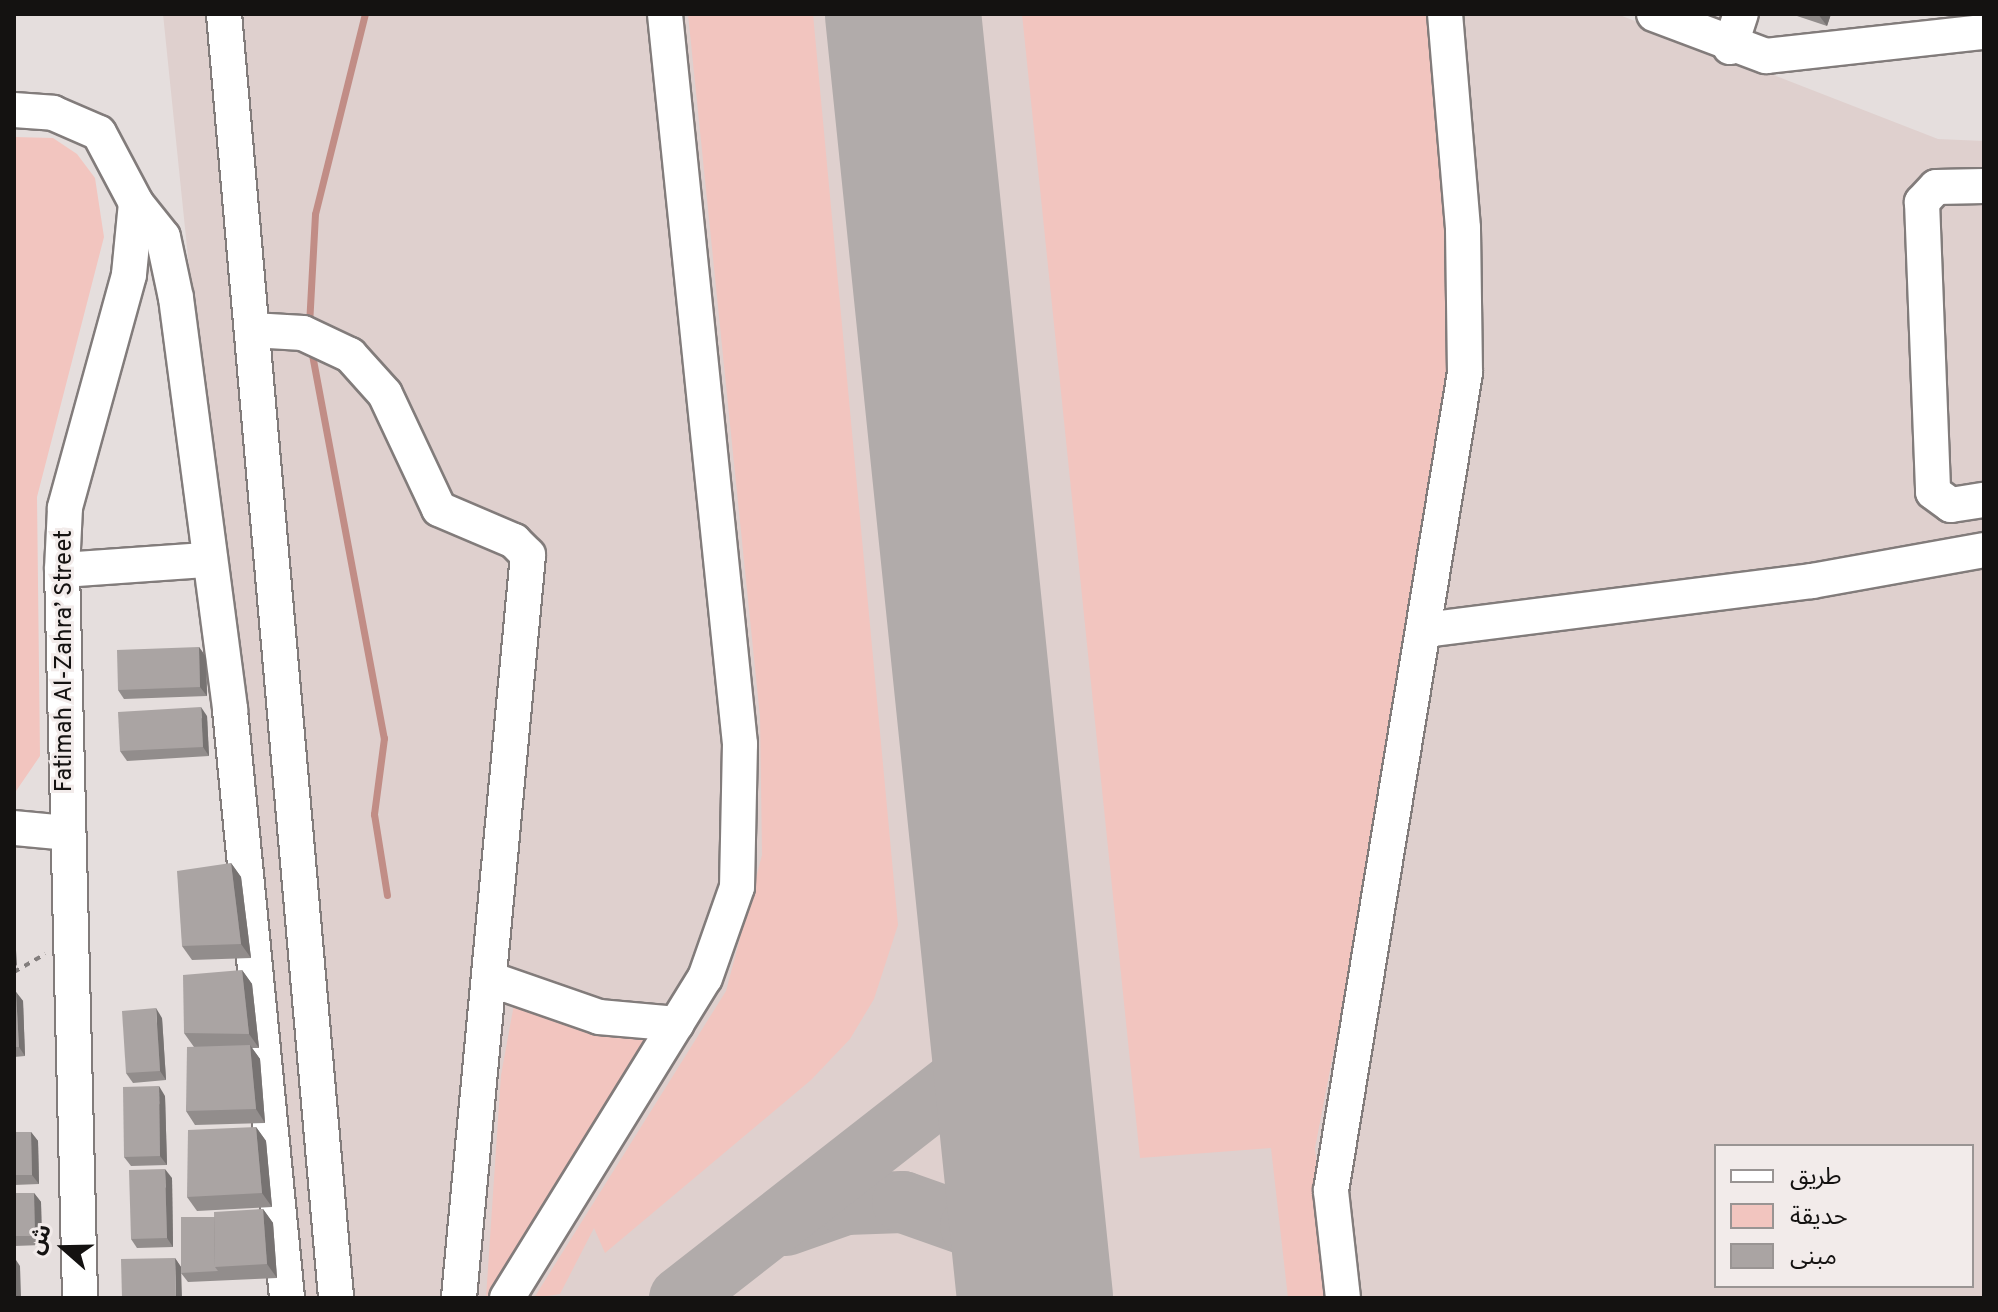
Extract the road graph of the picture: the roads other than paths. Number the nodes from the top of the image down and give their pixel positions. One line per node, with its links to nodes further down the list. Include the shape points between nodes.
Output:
1 (224, 14): 12 (street)
2 (665, 14): 21 (street, via 740,744 732,908 710,968)
3 (1445, 14): 17 (street, via 1465,353)
4 (1654, 14): 8 (street)
5 (1741, 14): 8 (street)
6 (1908, 28): 7 (street); 8 (street, via 1796,57)
7 (1984, 32)
8 (1730, 47)
9 (14, 110): 11 (street, via 53,113 99,133)
10 (1984, 186): 13 (street, via 1936,187 1922,213 1933,492 1951,505)
11 (136, 203): 15 (street, via 168,253); 16 (street, Fatimah Al-Zahra’ Street, via 129,275 65,508)
12 (252, 330): 20 (street, via 303,333 350,355 385,394 439,509 514,541 528,555); 24 (street)
13 (1984, 500)
14 (1984, 550): 17 (street, via 1826,580)
15 (206, 560): 16 (street); 23 (street, via 231,725)
16 (62, 570): 19 (street, Fatimah Al-Zahra’ Street)
17 (1425, 630): 27 (street, via 1331,1191)
18 (14, 828): 19 (street)
19 (68, 833): 22 (street, Fatimah Al-Zahra’ Street)
20 (490, 979): 21 (street, via 599,1017); 25 (street)
21 (677, 1024): 26 (street)
22 (80, 1298)
23 (287, 1298)
24 (336, 1298)
25 (459, 1298)
26 (507, 1298)
27 (1343, 1298)

